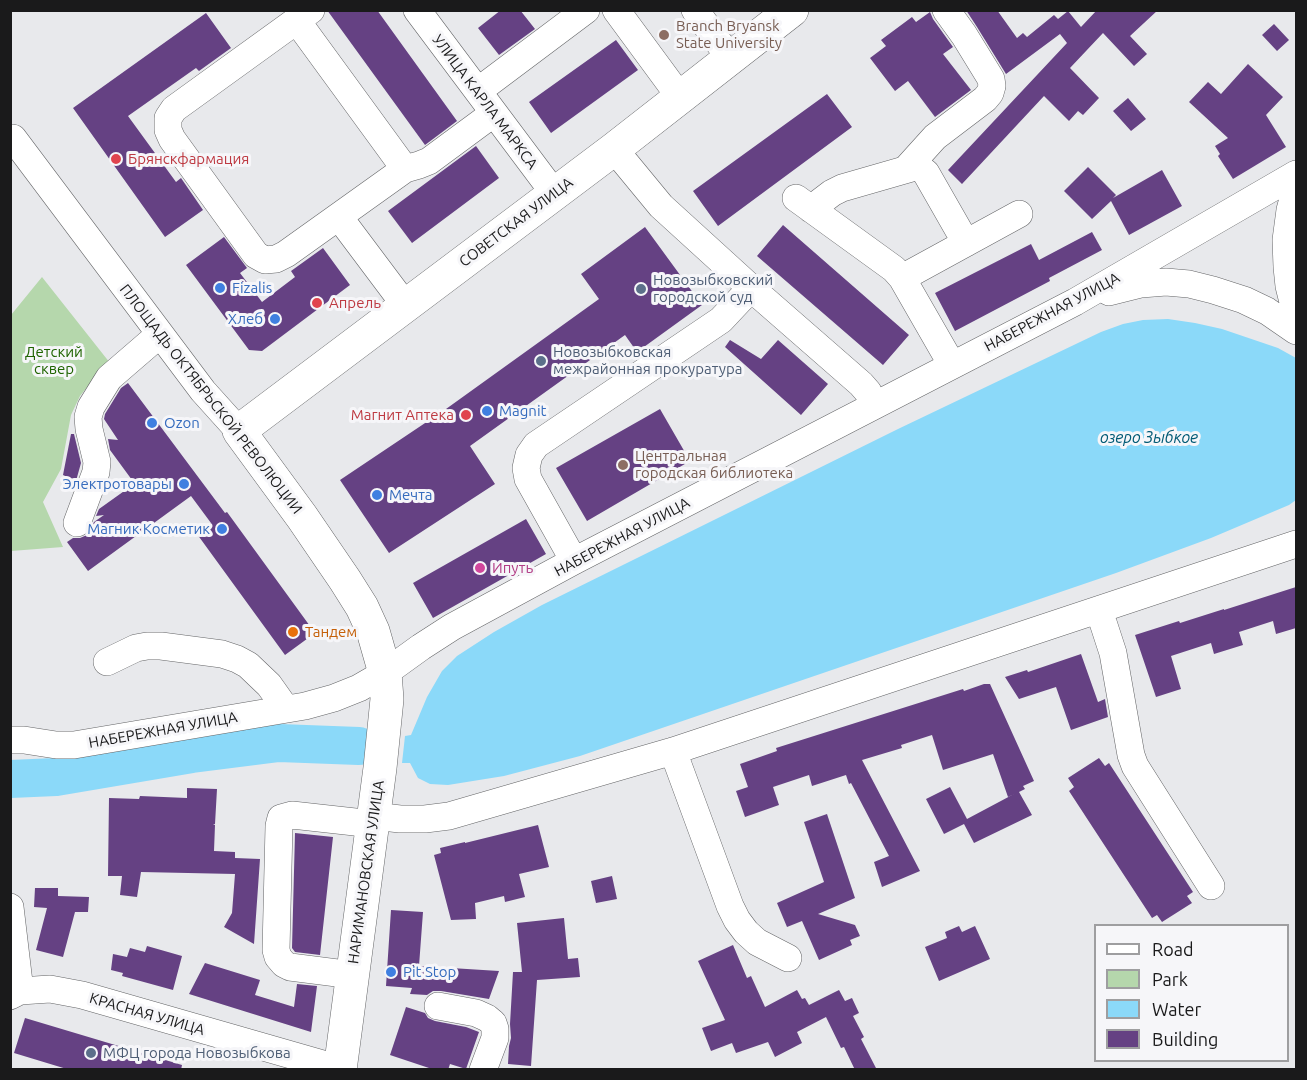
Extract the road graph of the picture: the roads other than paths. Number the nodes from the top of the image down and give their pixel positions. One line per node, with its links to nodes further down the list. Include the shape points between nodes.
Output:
1 (417, 10): 9 (street, УЛИЦА КАРЛА МАРКСА)
2 (586, 10): 9 (street)
3 (616, 10): 10 (street)
4 (694, 10): 8 (street)
5 (792, 10): 8 (main road, СОВЕТСКАЯ УЛИЦА)
6 (946, 10): 14 (street, via 992,86 985,99 935,137)
7 (304, 16): 15 (street); 20 (street, via 174,109 168,118 168,130 256,255 265,260 276,260)
8 (730, 58): 10 (main road, СОВЕТСКАЯ УЛИЦА)
9 (478, 91): 11 (street, УЛИЦА КАРЛА МАРКСА)
10 (680, 97): 13 (main road, СОВЕТСКАЯ УЛИЦА)
11 (494, 113): 15 (street, via 429,161); 18 (street, УЛИЦА КАРЛА МАРКСА)
12 (13, 138): 28 (street, ПЛОЩАДЬ ОКТЯБРЬСКОЙ РЕВОЛЮЦИИ)
13 (614, 148): 18 (main road, СОВЕТСКАЯ УЛИЦА); 23 (street, via 660,206)
14 (908, 168): 21 (street, via 921,169 926,174); 22 (street, via 803,203)
15 (405, 169): 20 (street)
16 (1296, 174): 24 (street, НАБЕРЕЖНАЯ УЛИЦА)
17 (1296, 188): 26 (street, via 1286,240 1289,286)
18 (554, 193): 25 (main road, СОВЕТСКАЯ УЛИЦА)
19 (1019, 214): 21 (street)
20 (339, 217): 25 (street)
21 (966, 243): 22 (street)
22 (902, 278): 29 (street)
23 (751, 288): 30 (street, via 861,384); 34 (street, via 720,320 536,445 529,455 528,479)
24 (1075, 302): 27 (street, via 1141,284 1189,284 1244,300); 29 (street, НАБЕРЕЖНАЯ УЛИЦА)
25 (405, 305): 31 (main road, СОВЕТСКАЯ УЛИЦА)
26 (1296, 314)
27 (1296, 331)
28 (160, 334): 31 (street, ПЛОЩАДЬ ОКТЯБРЬСКОЙ РЕВОЛЮЦИИ); 32 (street, via 109,378 91,406 88,417 96,472)
29 (952, 365): 30 (street, НАБЕРЕЖНАЯ УЛИЦА)
30 (874, 405): 34 (street, НАБЕРЕЖНАЯ УЛИЦА)
31 (239, 431): 37 (main road, ПЛОЩАДЬ ОКТЯБРЬСКОЙ РЕВОЛЮЦИИ, via 362,607)
32 (76, 523)
33 (1296, 544): 35 (street)
34 (574, 561): 37 (street, НАБЕРЕЖНАЯ УЛИЦА, via 452,627)
35 (1099, 610): 40 (street); 42 (street, via 1113,653 1135,766)
36 (107, 662): 38 (street, via 147,646 222,654 248,665)
37 (385, 673): 38 (street, НАБЕРЕЖНАЯ УЛИЦА, via 334,698); 41 (main road, НАРИМАНОВСКАЯ УЛИЦА, via 386,720)
38 (286, 709): 39 (street, НАБЕРЕЖНАЯ УЛИЦА, via 74,745)
39 (10, 740)
40 (673, 751): 41 (street, via 449,816); 44 (street, via 737,920 757,942)
41 (373, 820): 45 (main road, НАРИМАНОВСКАЯ УЛИЦА); 45 (street, via 292,815 281,818 279,826 278,957 290,967)
42 (1211, 886)
43 (10, 907): 46 (street)
44 (788, 958)
45 (352, 975): 48 (main road, НАРИМАНОВСКАЯ УЛИЦА)
46 (15, 994): 48 (street, КРАСНАЯ УЛИЦА, via 50,989 82,995)
47 (438, 1006): 49 (street, via 476,1013 493,1023 495,1038)
48 (340, 1069)
49 (483, 1070)

